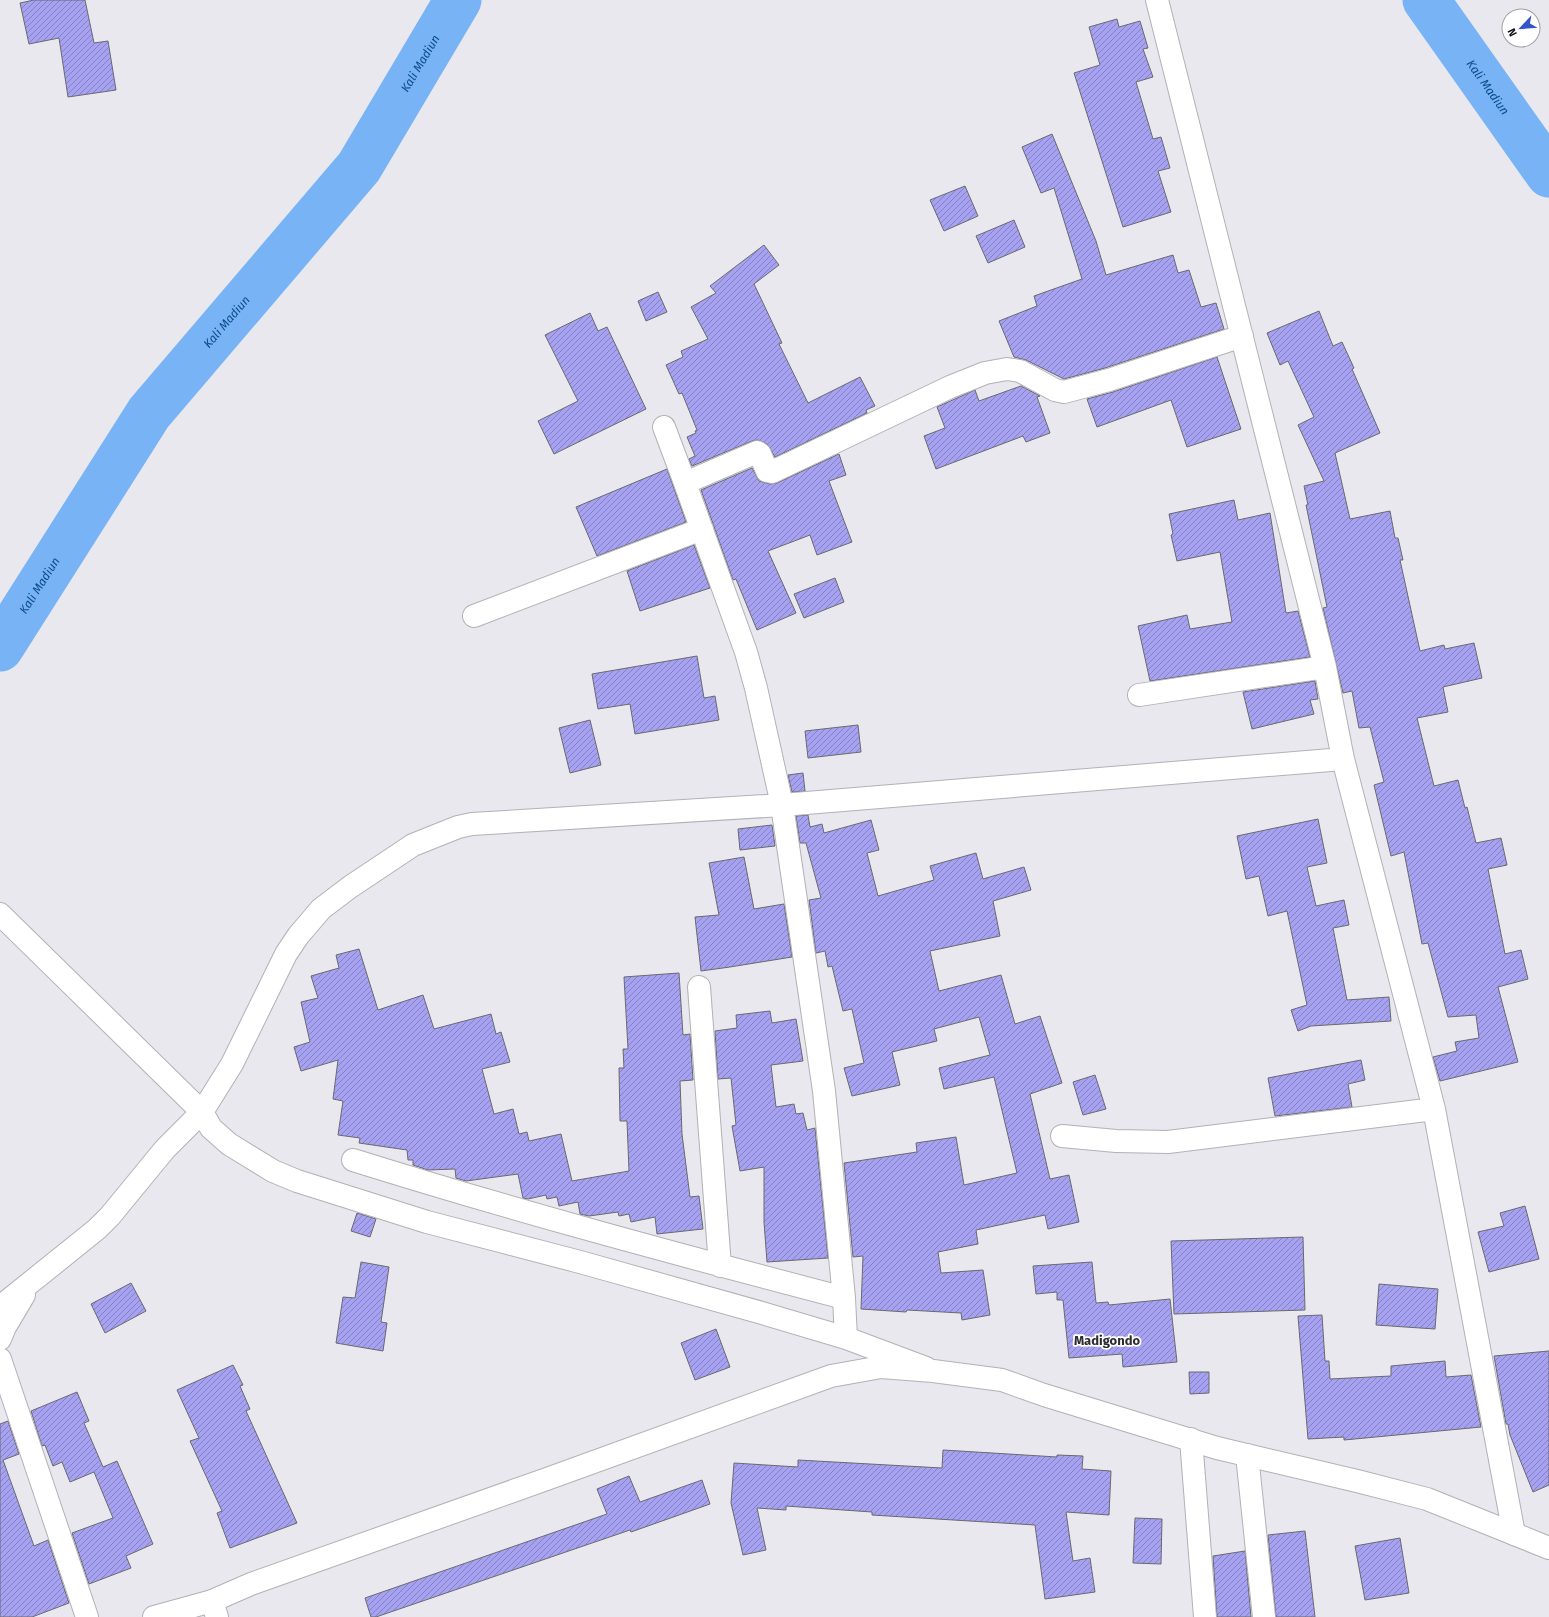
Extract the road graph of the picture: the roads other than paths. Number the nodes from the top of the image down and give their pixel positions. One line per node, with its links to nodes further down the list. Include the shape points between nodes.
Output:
1 (1157, 0): 2 (street)
2 (1242, 336): 4 (street, via 1109,380 1064,392 1055,390 1020,371 998,370 950,387 772,472 767,471 757,452); 7 (street)
3 (664, 427): 4 (street)
4 (685, 483): 5 (street)
5 (702, 529): 6 (street); 10 (street, via 746,652)
6 (474, 616)
7 (1325, 667): 8 (street); 9 (street)
8 (1139, 695)
9 (1343, 759): 10 (street); 13 (street)
10 (782, 806): 14 (street, via 472,824 413,845 321,909 298,936 277,970 232,1064); 19 (street, via 824,1091)
11 (0, 914): 14 (street)
12 (699, 987): 17 (street)
13 (1434, 1109): 15 (street, via 1168,1142); 27 (street)
14 (202, 1112): 18 (street, via 165,1149 97,1229); 21 (street, via 210,1128 229,1144 273,1171 297,1181 427,1222 580,1262)
15 (1062, 1136)
16 (354, 1160): 17 (street, via 436,1186)
17 (720, 1266): 19 (street)
18 (32, 1281): 20 (street); 22 (street)
19 (844, 1298): 21 (street)
20 (0, 1307)
21 (846, 1338): 24 (street)
22 (0, 1339)
23 (0, 1360): 30 (street)
24 (933, 1371): 25 (street, via 1002,1380); 29 (street, via 880,1367 831,1376 251,1584)
25 (1191, 1439): 26 (street); 32 (street)
26 (1247, 1455): 27 (street, via 1427,1499); 33 (street)
27 (1514, 1534): 28 (street)
28 (1549, 1548)
29 (215, 1609): 31 (street)
30 (87, 1617)
31 (154, 1617)
32 (1205, 1617)
33 (1264, 1617)

